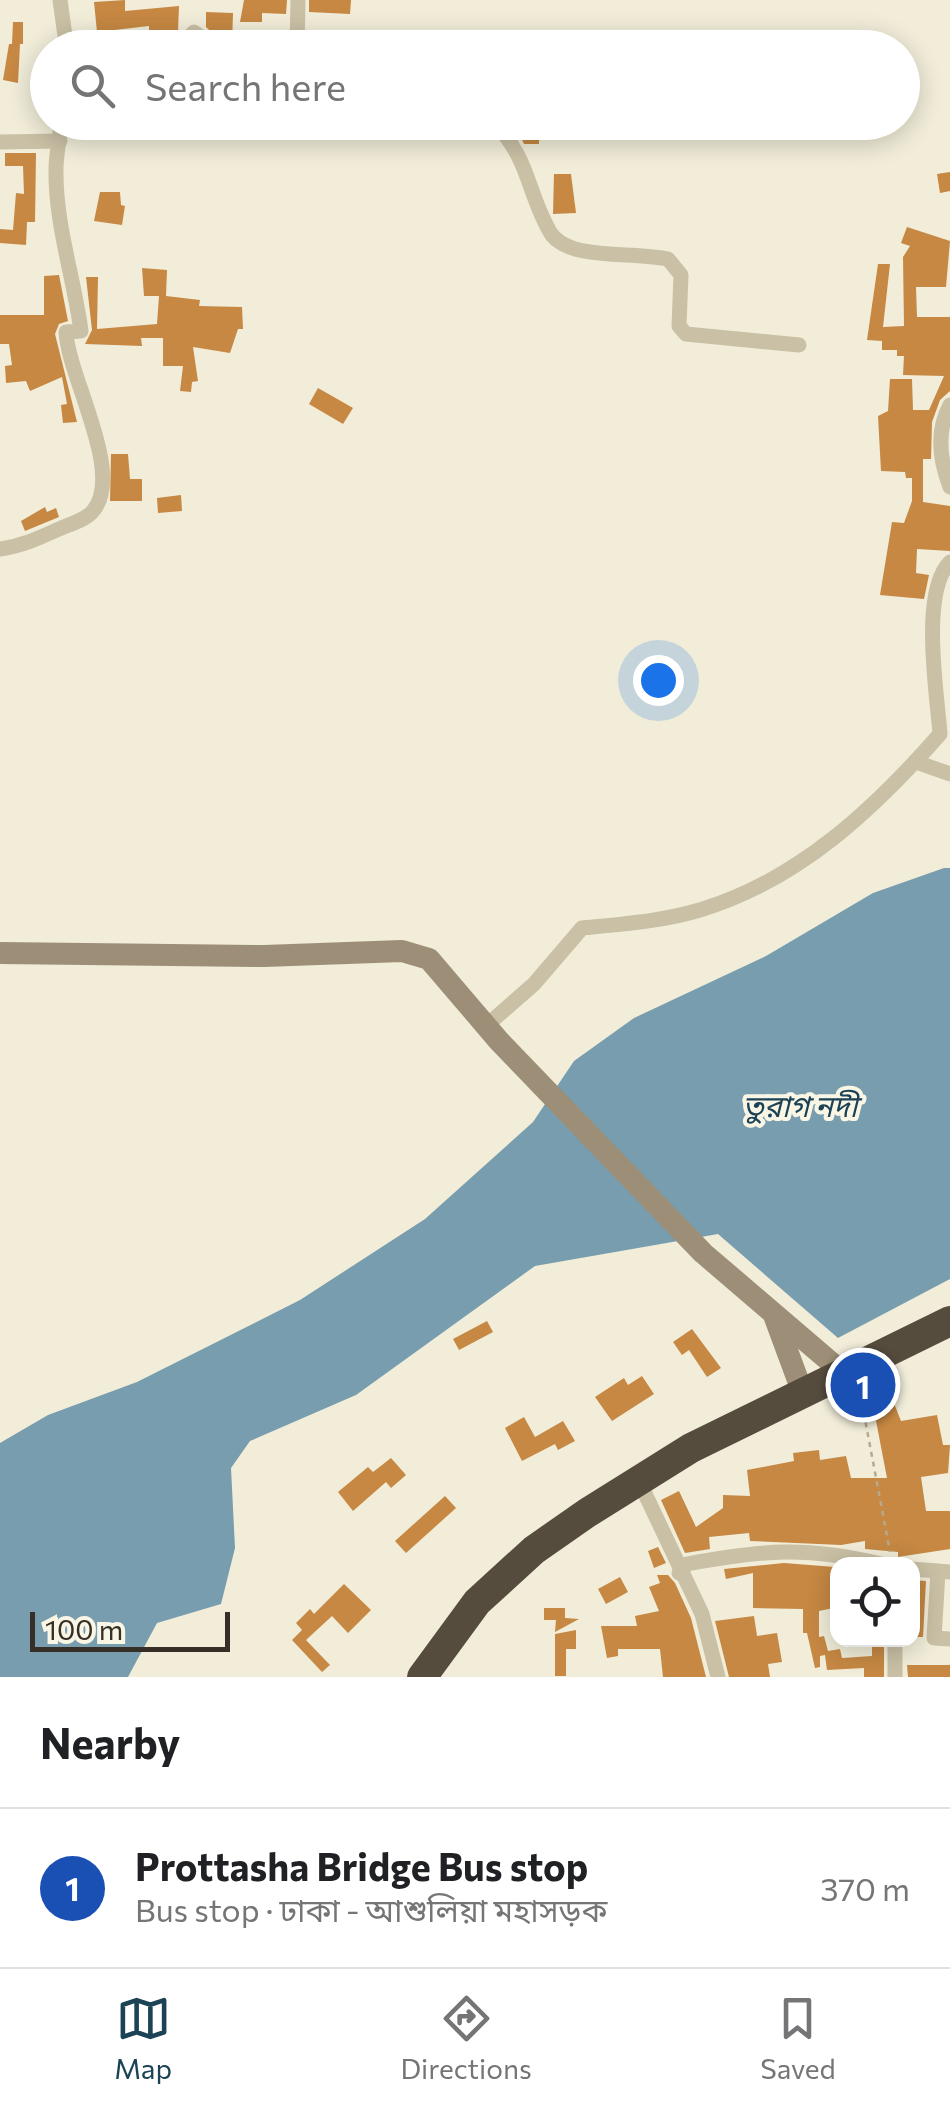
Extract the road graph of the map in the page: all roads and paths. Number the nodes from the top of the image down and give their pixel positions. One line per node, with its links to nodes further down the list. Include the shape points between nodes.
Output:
1 (60, 0): 3 (street)
2 (298, 0): 4 (street)
3 (64, 30)
4 (297, 30)
5 (510, 140): 8 (street, via 559,242 668,259 681,275 678,326 686,334)
6 (60, 141): 7 (street); 11 (street, via 56,168 64,243 81,331 66,332 67,355 102,447 98,505 90,516)
7 (0, 142)
8 (799, 345)
9 (950, 405): 10 (street, via 940,440)
10 (950, 487)
11 (0, 549)
12 (950, 562): 13 (street, via 933,610 940,734)
13 (916, 762): 14 (street); 16 (street, via 888,794 809,858 705,909 582,928)
14 (950, 774)
15 (0, 952): 16 (street, via 415,952 429,959)
16 (492, 1033): 17 (street, via 703,1253)
17 (774, 1314): 19 (street); 20 (street)
18 (950, 1321): 19 (highway)
19 (841, 1371): 20 (highway); 23 (path, via 864,1414)
20 (802, 1391): 21 (highway)
21 (640, 1481): 25 (street); 28 (highway, via 534,1550 492,1589)
22 (846, 1557): 25 (street, via 778,1551 688,1564)
23 (891, 1557)
24 (944, 1572): 26 (street, via 934,1638)
25 (679, 1573): 29 (street, via 702,1614)
26 (950, 1639)
27 (894, 1647): 30 (street)
28 (422, 1677)
29 (718, 1677)
30 (895, 1677)

